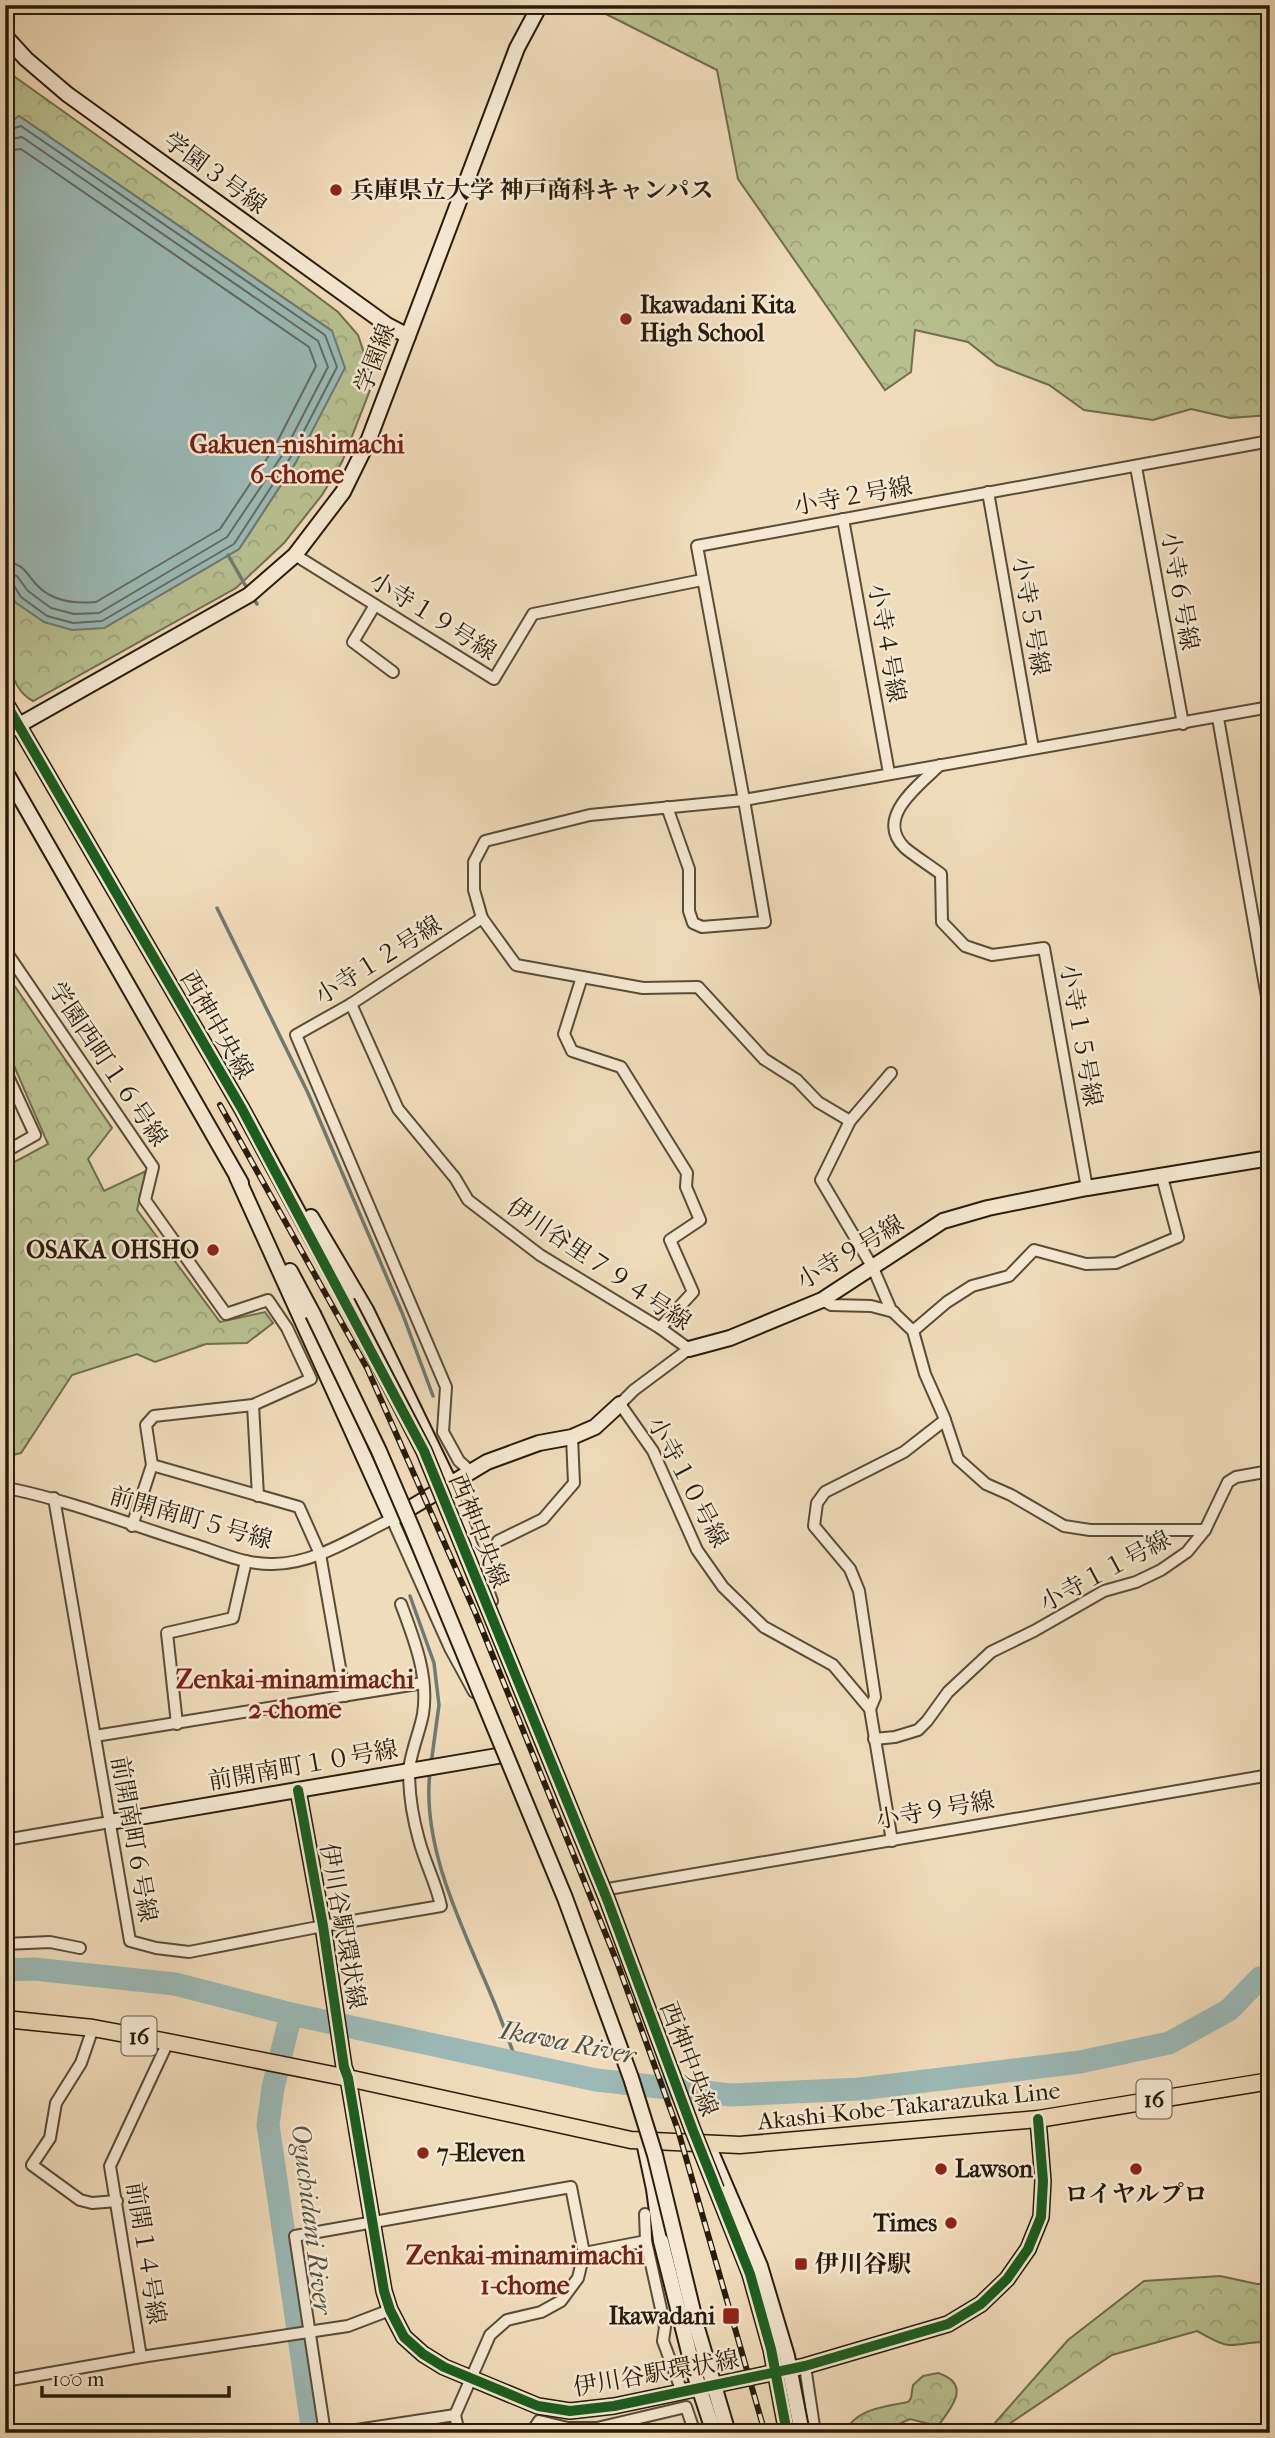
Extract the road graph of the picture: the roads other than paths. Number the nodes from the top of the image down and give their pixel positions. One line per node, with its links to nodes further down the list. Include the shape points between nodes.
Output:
1 (540, 5): 3 (street, 学園線, via 517,48)
2 (5, 36): 3 (street, 学園３号線, via 67,94)
3 (408, 336): 8 (street, 学園線, via 369,439 343,492)
4 (1270, 441): 5 (street, 小寺２号線)
5 (1136, 467): 6 (street, 小寺２号線); 15 (street, 小寺６号線)
6 (988, 492): 7 (street, 小寺２号線); 17 (street, 小寺５号線)
7 (843, 519): 9 (street, 小寺２号線, via 697,545); 20 (street, 小寺４号線)
8 (295, 555): 10 (street, 小寺１９号線); 16 (street, 学園線, via 225,611)
9 (702, 580): 10 (street, 小寺１９号線, via 533,614 494,679); 21 (street, 小寺２号線)
10 (375, 605): 11 (street, via 353,642)
11 (393, 672)
12 (5, 702): 16 (street, 西神中央線)
13 (1270, 707): 14 (street)
14 (1218, 718): 15 (street); 27 (street)
15 (1183, 724): 17 (street)
16 (11, 730): 30 (street, 西神中央線)
17 (1033, 748): 18 (street)
18 (940, 764): 20 (street); 36 (street, 小寺１５号線, via 894,817 893,832 941,874 942,922 965,946 992,955 1044,948)
19 (5, 771): 34 (street)
20 (890, 773): 21 (street)
21 (744, 800): 22 (street); 22 (street, 小寺２号線, via 765,922 702,927 693,923 689,869)
22 (667, 807): 23 (street, via 590,816 485,841 474,862 474,890)
23 (482, 918): 25 (street, via 516,965); 26 (street, 小寺１２号線)
24 (5, 950): 44 (street, 学園西町１６号線, via 153,1167 145,1200 226,1314 268,1300 287,1328 312,1379)
25 (582, 977): 31 (street, via 643,988 698,987 764,1059); 40 (street, via 564,1034 572,1051 621,1067 687,1173 686,1187 700,1220 670,1240 693,1292)
26 (351, 1004): 40 (street, 伊川谷里７９４号線, via 398,1109 468,1200 540,1255); 48 (street, 小寺１２号線, via 296,1035 446,1387 443,1432)
27 (1270, 1014)
28 (5, 1070): 32 (street, via 35,1135)
29 (891, 1073): 31 (street)
30 (242, 1109): 50 (street, via 366,1310); 106 (street, 西神中央線, bridge, via 424,1451 607,1899 750,2274 771,2348)
31 (850, 1121): 37 (street, via 821,1180)
32 (5, 1152)
33 (1270, 1158): 35 (street, 小寺９号線)
34 (237, 1177): 54 (street); 105 (street, bridge, via 313,1314 390,1476 565,1898 655,2155 697,2328)
35 (1161, 1177): 36 (street, 小寺９号線); 41 (street, via 1178,1237 1116,1263 1086,1264 1034,1250 1009,1276 972,1286)
36 (1087, 1188): 37 (street, 小寺９号線, via 943,1221)
37 (873, 1268): 38 (street, 小寺９号線); 39 (street)
38 (822, 1300): 39 (street); 42 (street, 小寺９号線, via 730,1338)
39 (894, 1312): 41 (street)
40 (660, 1328): 42 (street, 伊川谷里７９４号線)
41 (913, 1331): 45 (street)
42 (689, 1349): 43 (street, 小寺９号線)
43 (620, 1404): 46 (street, 小寺９号線, via 595,1427); 63 (street, 小寺１０号線, via 653,1451 697,1550 723,1587 764,1627 833,1665)
44 (253, 1405): 47 (street, via 154,1416 146,1425); 52 (street)
45 (945, 1420): 56 (street, via 958,1459 986,1485 1063,1526); 63 (street, via 904,1452 825,1492 817,1503 814,1526 850,1569 859,1591 875,1697)
46 (572, 1437): 48 (street, 小寺９号線, via 539,1443); 57 (street, via 574,1483 543,1518)
47 (152, 1465): 52 (street); 55 (street)
48 (470, 1471): 50 (street, 小寺９号線)
49 (1270, 1471): 56 (street, 小寺１１号線, via 1228,1482)
50 (449, 1482): 54 (street, 小寺９号線); 74 (street, 西神中央線)
51 (5, 1490): 53 (street, 前開南町５号線)
52 (258, 1496): 58 (street, via 299,1507)
53 (54, 1498): 55 (street, 前開南町５号線); 65 (street, 前開南町６号線)
54 (392, 1518): 58 (street, 前開南町５号線); 67 (street)
55 (132, 1525): 59 (street, 前開南町５号線)
56 (1205, 1530): 66 (street, 小寺１１号線, via 1187,1552 1161,1570 1104,1591 991,1652 948,1692 918,1730)
57 (498, 1541)
58 (320, 1554): 59 (street, 前開南町５号線, via 273,1564); 62 (street)
59 (246, 1560): 64 (street, via 233,1618 167,1633)
60 (401, 1604): 61 (street, 前開南町６号線, via 421,1661)
61 (423, 1683): 62 (street); 68 (street, 前開南町６号線, via 424,1709)
62 (345, 1696): 64 (street)
63 (870, 1709): 66 (street)
64 (177, 1724): 65 (street)
65 (95, 1736): 71 (street, 前開南町６号線)
66 (874, 1739): 73 (street)
67 (503, 1755): 68 (street, 前開南町１０号線); 84 (street, bridge, via 604,2015)
68 (413, 1769): 70 (street, 前開南町１０号線); 75 (street, 前開南町６号線, via 414,1813 441,1906)
69 (1270, 1775): 73 (street, 小寺９号線)
70 (298, 1790): 71 (street, 前開南町１０号線); 75 (street, 伊川谷駅環状線)
71 (110, 1822): 72 (street); 75 (street, 前開南町６号線, via 131,1941 189,1952)
72 (5, 1840)
73 (892, 1841): 74 (street, 小寺９号線)
74 (608, 1889): 85 (street, 西神中央線, bridge)
75 (323, 1926): 81 (street, 伊川谷駅環状線)
76 (5, 1944): 77 (street, via 50,1942)
77 (80, 1948)
78 (5, 2019): 79 (main road, 16)
79 (93, 2028): 80 (main road, 16); 86 (street, via 81,2063 56,2103 50,2138 32,2165 80,2200)
80 (168, 2042): 81 (main road, 16, via 277,2065); 86 (street, 前開１４号線, via 110,2166)
81 (346, 2072): 84 (main road, Akashi-Kobe-Takarazuka Line / 16); 88 (street, 伊川谷駅環状線)
82 (1270, 2081): 83 (main road, Akashi-Kobe-Takarazuka Line / 16)
83 (1038, 2119): 85 (main road, Akashi-Kobe-Takarazuka Line / 16); 94 (street, 伊川谷駅環状線, via 1041,2217 1028,2249 1007,2279 981,2304 948,2324)
84 (644, 2142): 85 (main road, Akashi-Kobe-Takarazuka Line / 16); 89 (street, via 654,2189)
85 (708, 2146): 107 (street, bridge, via 760,2266 787,2356)
86 (117, 2201): 93 (street, 前開１４号線)
87 (645, 2214): 89 (street)
88 (372, 2222): 90 (street, via 571,2187); 91 (street, 伊川谷駅環状線); 92 (street, via 295,2236)
89 (654, 2241): 90 (street); 97 (street, via 663,2341); 104 (street, bridge)
90 (584, 2253): 95 (street, via 578,2278 561,2301 541,2312 507,2320 490,2335)
91 (390, 2310): 92 (street, via 348,2326); 95 (street, 伊川谷駅環状線, via 404,2337 423,2354)
92 (308, 2333): 93 (street); 99 (street)
93 (141, 2357): 96 (street)
94 (805, 2366): 97 (street, 伊川谷駅環状線); 108 (street)
95 (470, 2378): 97 (street, 伊川谷駅環状線, via 538,2406 570,2411); 98 (street)
96 (5, 2381)
97 (682, 2392)
98 (456, 2415): 100 (street); 101 (street)
99 (325, 2433)
100 (337, 2433)
101 (459, 2433)
102 (531, 2433): 103 (street, via 539,2421 597,2428 686,2407)
103 (695, 2433)
104 (714, 2433)
105 (729, 2433)
106 (787, 2433)
107 (802, 2433)
108 (815, 2433)

